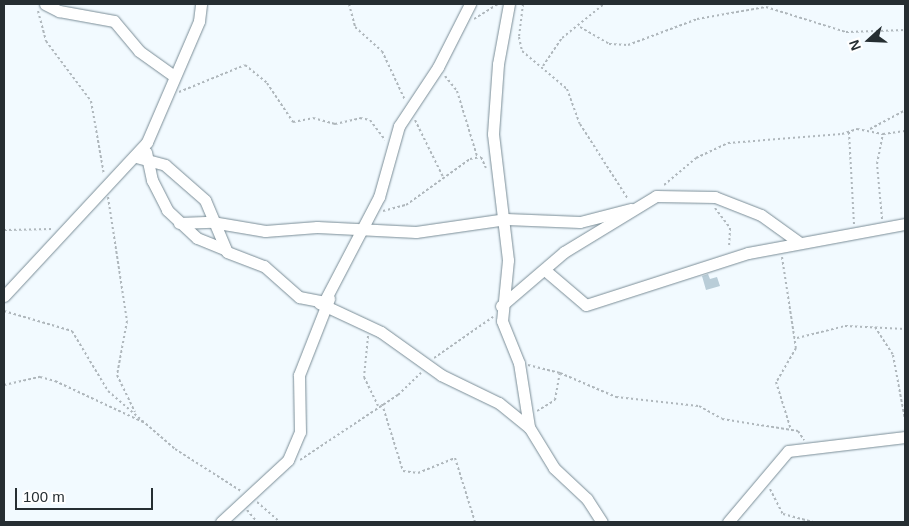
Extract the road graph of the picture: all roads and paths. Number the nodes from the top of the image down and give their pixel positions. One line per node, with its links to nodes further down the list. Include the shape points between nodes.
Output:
1 (36, 4): 26 (path, via 46,41 92,101)
2 (45, 4): 13 (street, via 59,11 114,21 139,51)
3 (201, 4): 13 (street, via 200,21)
4 (349, 4): 15 (path, via 355,27 382,51)
5 (470, 4): 12 (street)
6 (509, 4): 25 (street, via 493,134)
7 (523, 4): 11 (path, via 520,45 527,57)
8 (604, 4): 9 (path)
9 (580, 27): 10 (path, via 609,44 628,45 697,19 766,7 846,32); 11 (path, via 562,38)
10 (905, 30)
11 (542, 66): 30 (path, via 571,94 580,124 620,190)
12 (438, 67): 15 (street); 22 (path, via 457,91)
13 (174, 76): 14 (street)
14 (168, 96): 21 (path, via 246,66 267,83 286,119 334,124 360,118 370,120); 23 (street)
15 (410, 109): 21 (street, via 400,126); 24 (path)
16 (905, 110): 17 (path)
17 (869, 129): 18 (path); 20 (path)
18 (849, 131): 27 (path, via 728,143 689,163); 39 (path, via 850,197)
19 (905, 132): 20 (path)
20 (883, 134): 35 (path, via 877,164)
21 (394, 155): 28 (street)
22 (478, 156): 24 (path); 25 (path)
23 (141, 158): 26 (street); 32 (street, via 158,196); 33 (street, via 172,169 193,189)
24 (443, 177): 28 (path, via 390,211 384,211)
25 (500, 182): 31 (street)
26 (107, 189): 45 (street); 59 (path, via 128,321 117,375)
27 (656, 196): 30 (street); 40 (street, via 715,197 762,215)
28 (378, 200): 37 (street)
29 (709, 204): 43 (path, via 730,228)
30 (636, 206): 31 (street, via 580,222); 44 (street, via 564,252)
31 (506, 219): 37 (street, via 416,232); 47 (street, via 508,260)
32 (179, 223): 33 (street); 42 (street, via 208,245)
33 (216, 223): 37 (street, via 265,231); 42 (street)
34 (905, 224): 35 (street)
35 (883, 227): 39 (street)
36 (55, 229): 38 (path)
37 (362, 229): 46 (street)
38 (4, 230)
39 (858, 234): 40 (street)
40 (800, 242): 41 (street)
41 (782, 247): 43 (street, via 748,252); 52 (path, via 786,296)
42 (224, 249): 46 (street, via 264,266 292,292)
43 (725, 263): 44 (street, via 673,274 586,305)
44 (546, 271): 47 (street)
45 (4, 296)
46 (324, 302): 49 (street); 69 (street, via 299,375 301,421 295,444 275,476)
47 (501, 307): 53 (street); 54 (path)
48 (4, 311): 59 (path, via 72,331 99,381)
49 (363, 325): 54 (street); 58 (path, via 369,350 364,380 374,389)
50 (875, 327): 51 (path); 52 (path, via 835,327); 61 (path, via 893,356)
51 (905, 329)
52 (796, 338): 64 (path, via 790,365 776,382)
53 (519, 363): 55 (path); 60 (street)
54 (428, 364): 57 (path, via 413,383); 63 (street, via 441,375 499,403)
55 (560, 373): 60 (path, via 555,400 545,409); 64 (path, via 621,398 698,406 722,419)
56 (4, 385): 62 (path, via 40,377)
57 (382, 404): 58 (path); 74 (path, via 403,471 418,473 455,458)
58 (378, 406): 67 (path)
59 (135, 412): 62 (path)
60 (526, 413): 63 (street)
61 (905, 420)
62 (148, 425): 69 (path, via 209,474)
63 (530, 427): 75 (street, via 554,468 587,499)
64 (791, 430): 66 (path, via 801,433)
65 (905, 437): 66 (street)
66 (806, 448): 68 (street, via 781,457)
67 (296, 464)
68 (764, 484): 76 (street); 77 (path, via 783,514)
69 (251, 495): 70 (street); 73 (path)
70 (242, 504): 71 (street); 72 (path)
71 (221, 522)
72 (256, 522)
73 (280, 522)
74 (475, 522)
75 (602, 522)
76 (728, 522)
77 (812, 522)

